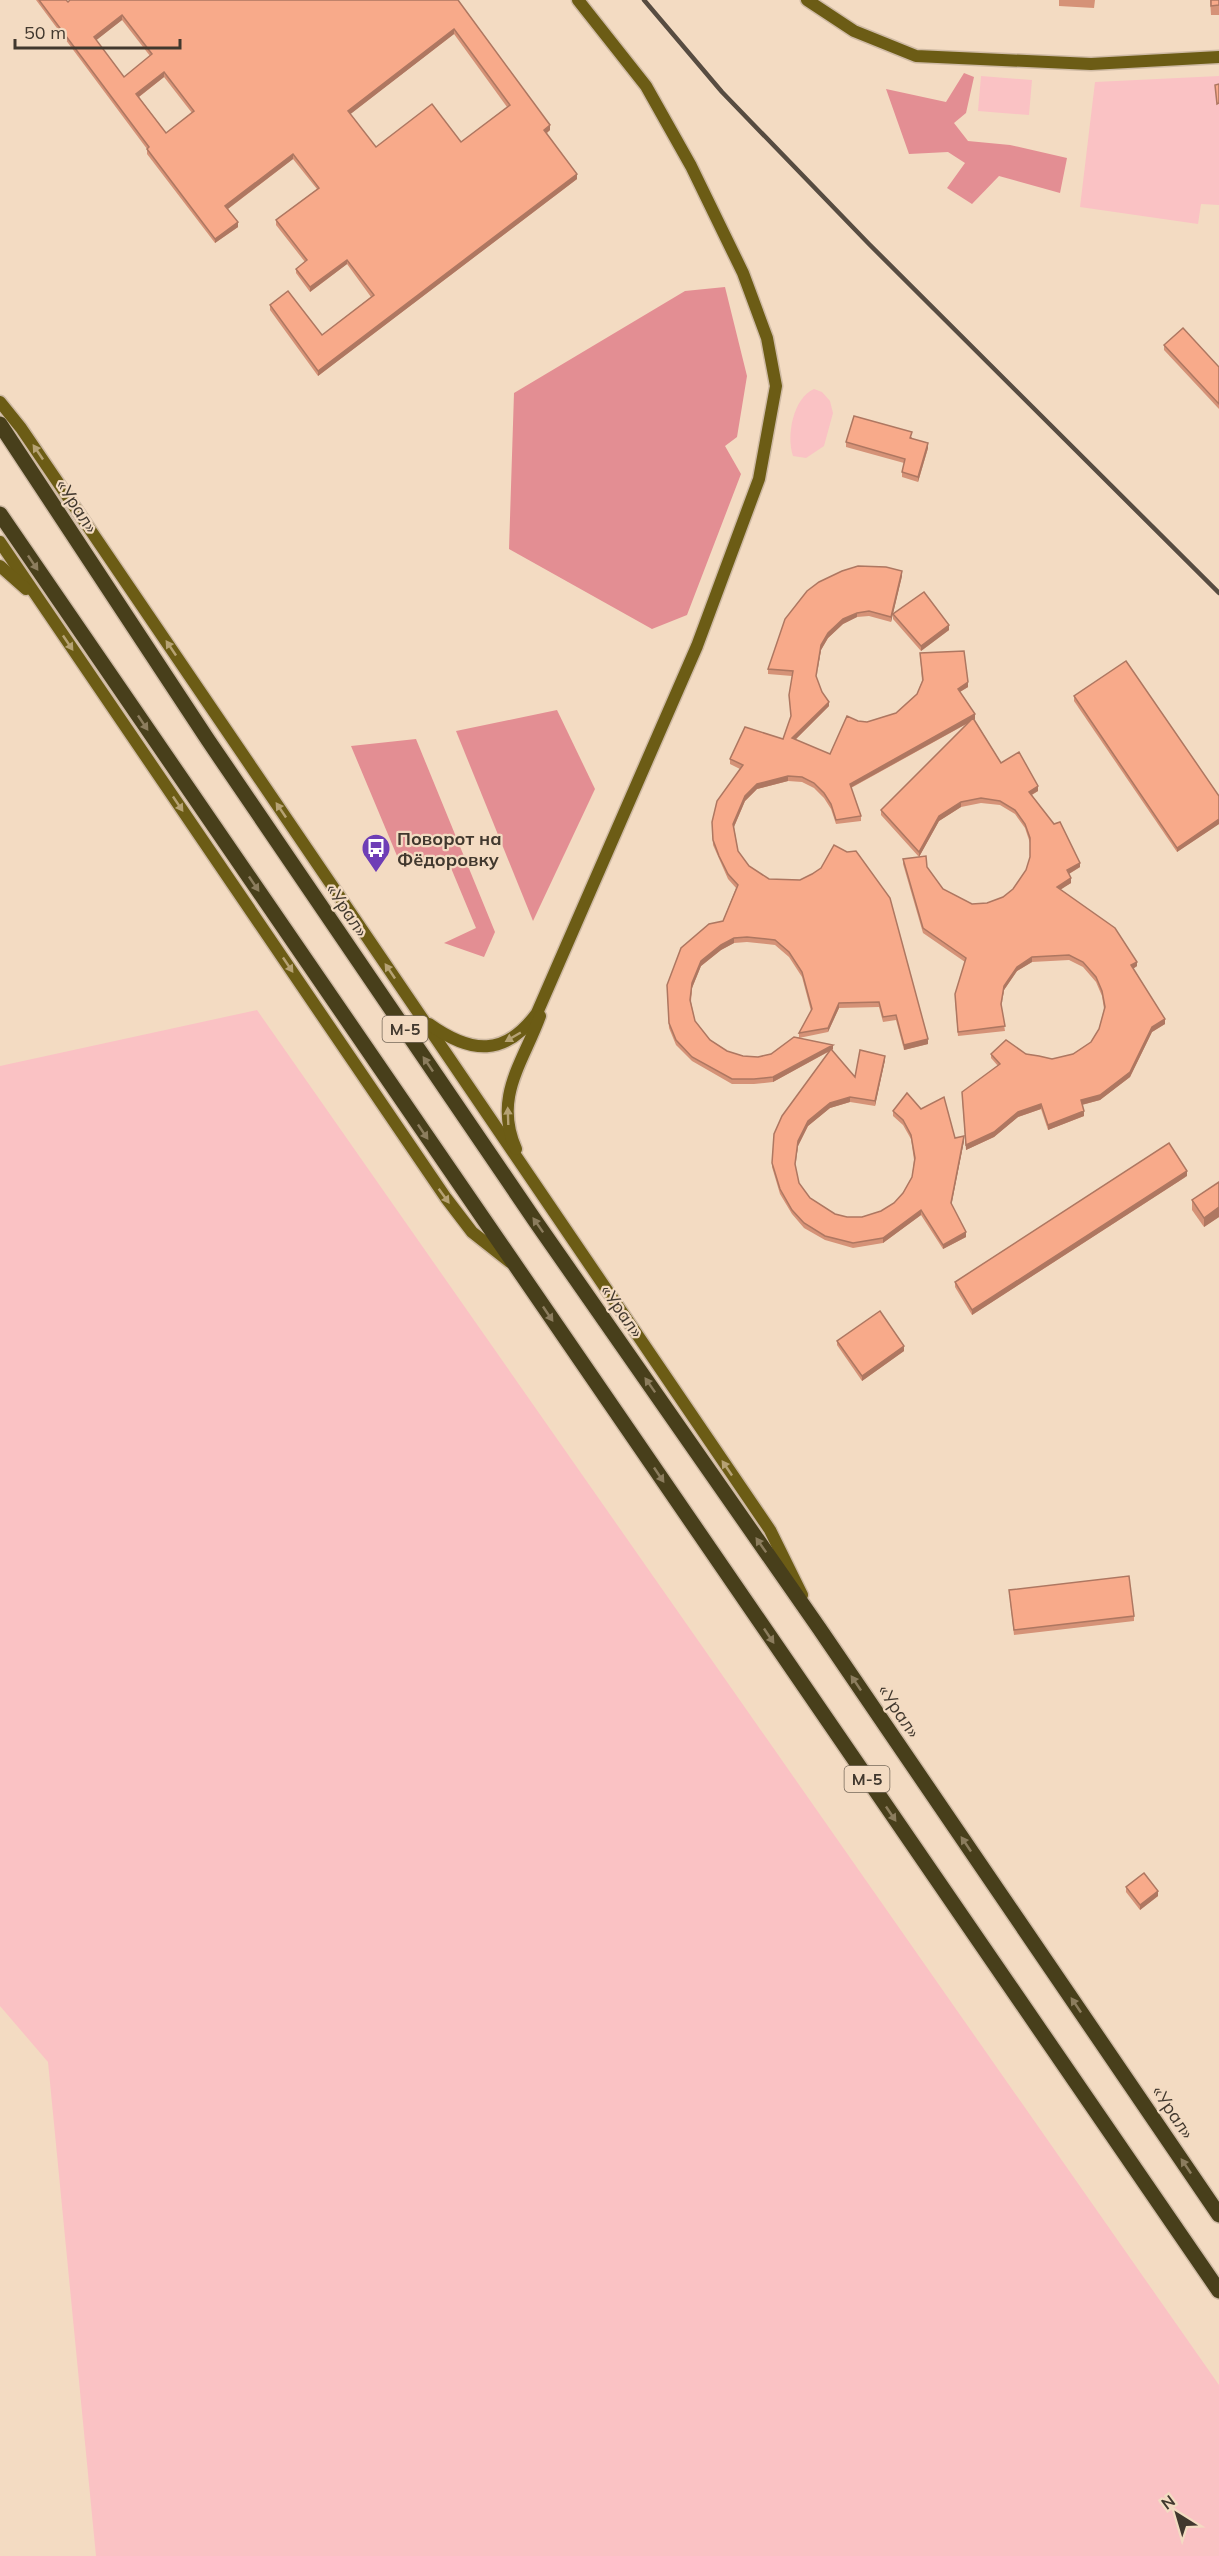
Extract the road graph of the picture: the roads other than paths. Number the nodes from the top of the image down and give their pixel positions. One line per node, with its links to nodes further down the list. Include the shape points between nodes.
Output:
1 (578, 0): 10 (street, via 646,86 691,166 743,273 767,338 776,386 759,479 697,646)
2 (807, 0): 3 (street, via 854,31 916,56 1091,64)
3 (1219, 57)
4 (0, 402): 11 (street, one-way to 4)
5 (0, 424): 14 (main road, «Урал» / М-5, one-way to 5, via 435,1074)
6 (0, 514): 13 (main road, М-5, one-way to 13)
7 (0, 542): 9 (street)
8 (0, 566): 9 (street)
9 (40, 601): 13 (street, one-way to 13, via 446,1198 472,1232)
10 (556, 972): 11 (street, one-way to 11, via 537,1013 515,1038 479,1048 460,1043); 12 (street, one-way to 10, via 514,1147 507,1123 507,1101 515,1071)
11 (423, 1019): 12 (street)
12 (537, 1189): 14 (street, one-way to 12, via 770,1530)
13 (515, 1266): 16 (main road, М-5, one-way to 16)
14 (819, 1628): 15 (main road, «Урал» / М-5, one-way to 14)
15 (1219, 2215)
16 (1219, 2292)

